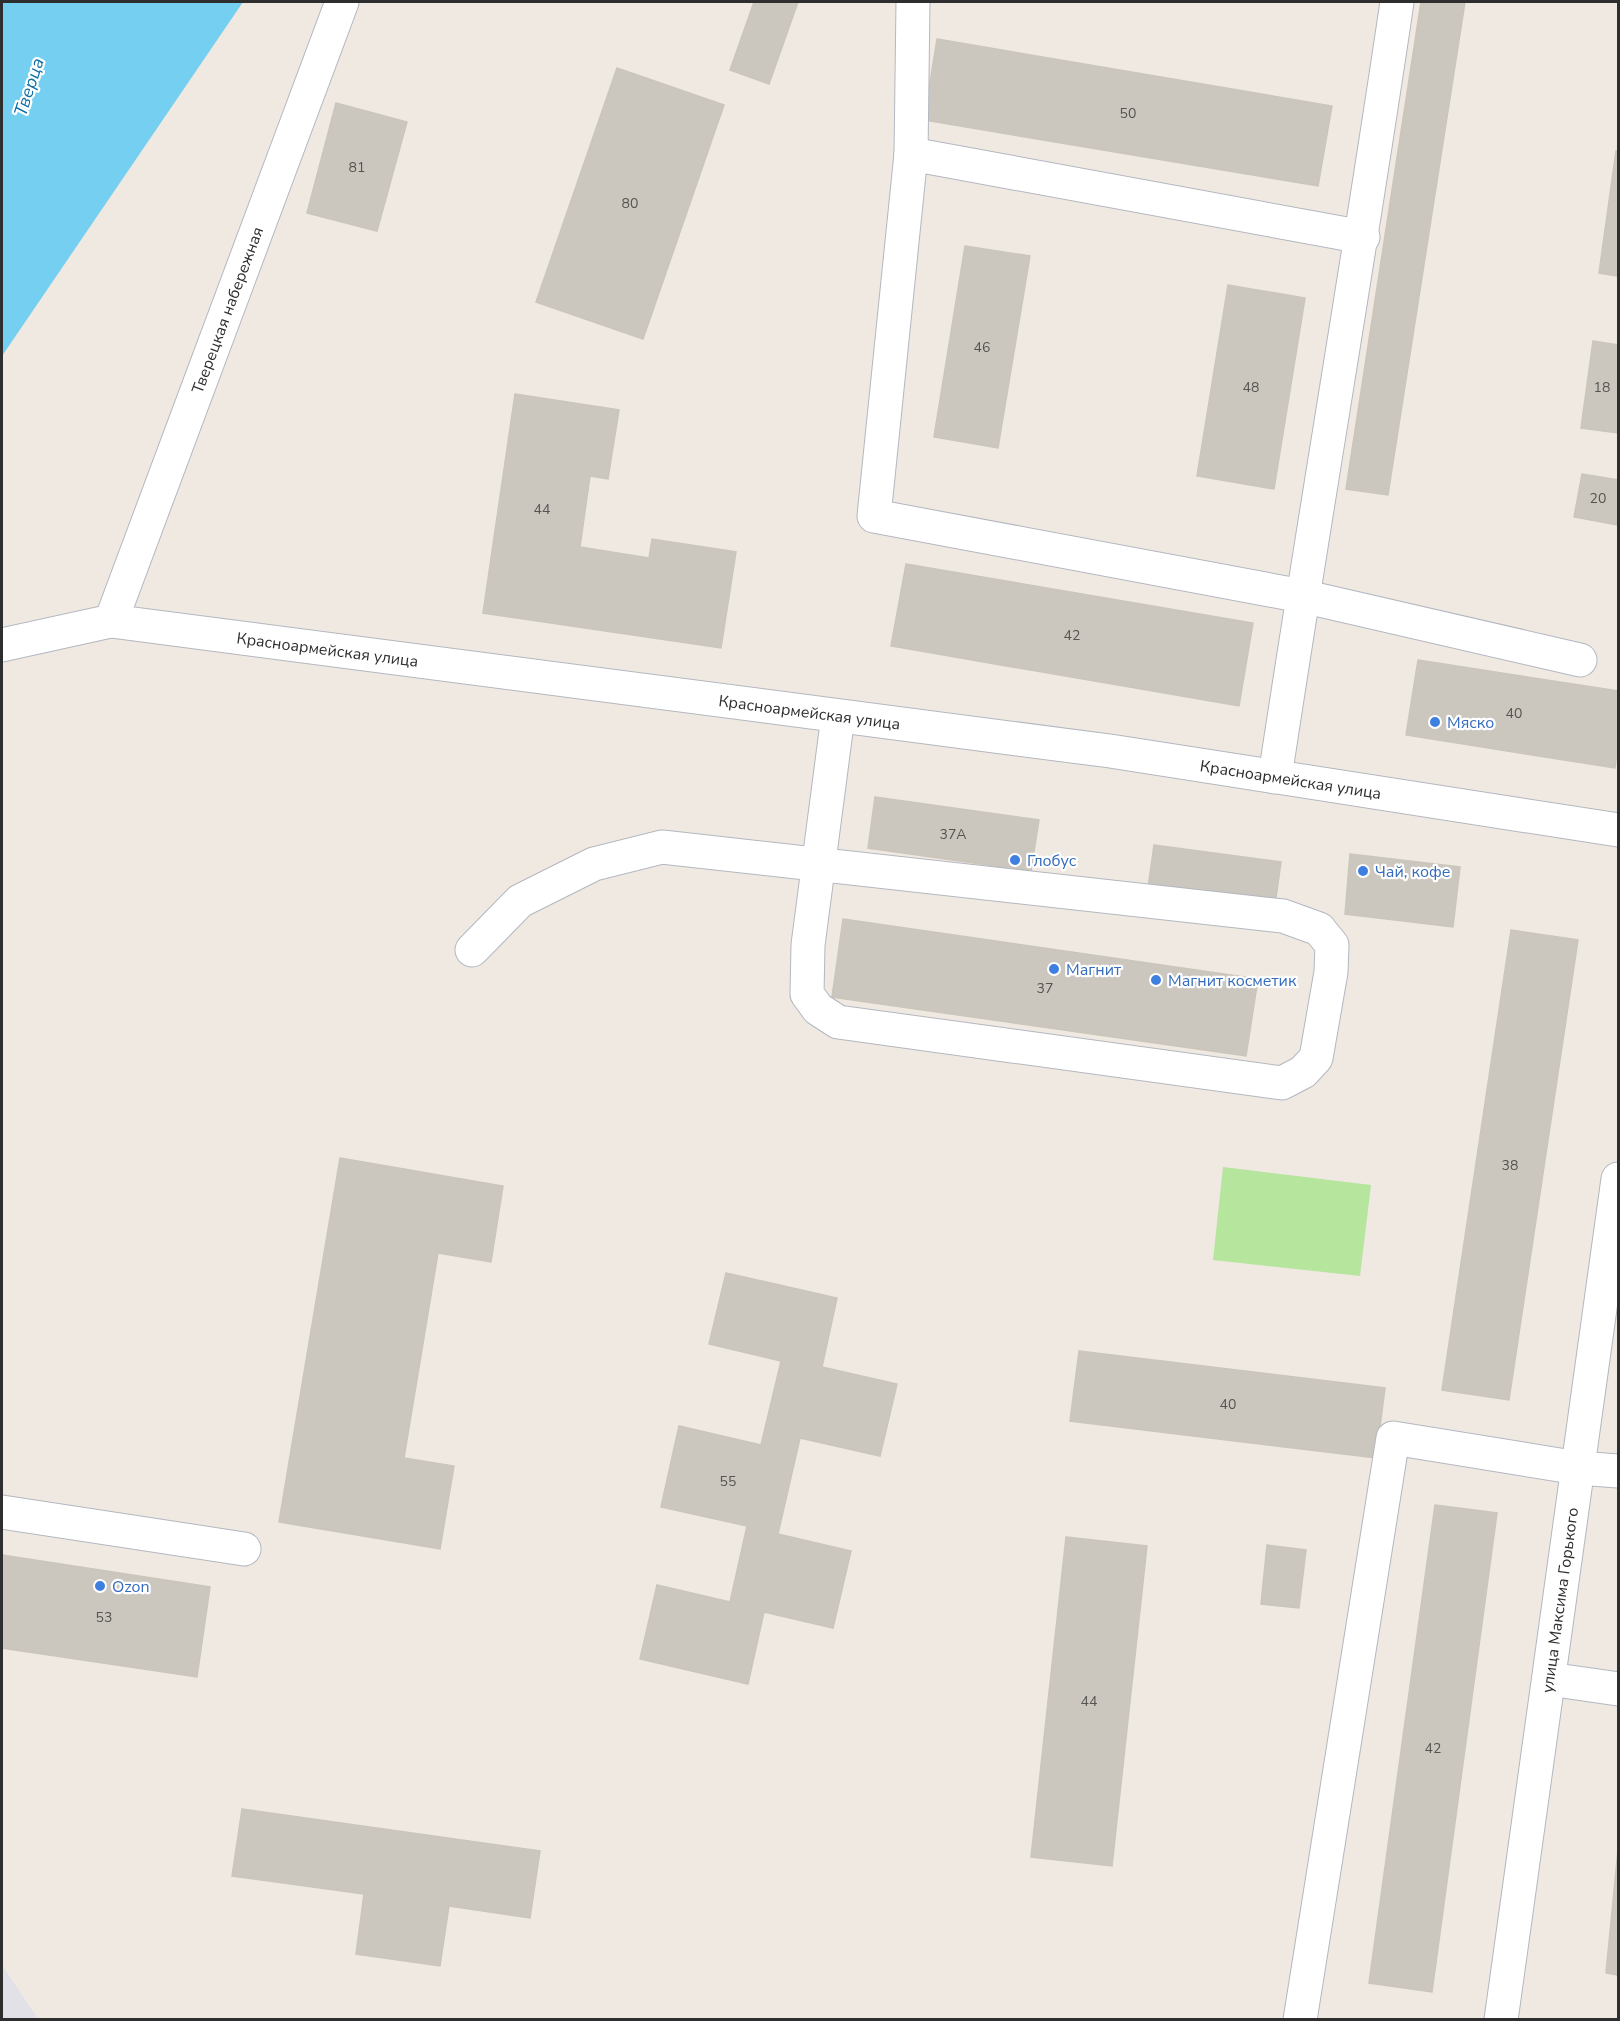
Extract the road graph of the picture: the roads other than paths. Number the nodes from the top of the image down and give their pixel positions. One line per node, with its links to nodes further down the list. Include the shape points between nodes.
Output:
1 (342, 2): 7 (street, Тверецкая набережная)
2 (913, 2): 4 (street)
3 (1394, 2): 5 (street)
4 (911, 154): 5 (street); 6 (street, via 874,516)
5 (1363, 237): 6 (street)
6 (1302, 596): 9 (street); 11 (street)
7 (111, 621): 8 (street, Красноармейская улица); 10 (street, Красноармейская улица)
8 (2, 652)
9 (1581, 660)
10 (838, 716): 11 (street, Красноармейская улица); 13 (street)
11 (1275, 777): 12 (street, Красноармейская улица)
12 (1618, 830)
13 (819, 863): 13 (street, via 808,945 807,994 818,1009 837,1022 1282,1083 1303,1072 1316,1058 1332,945 1319,930 1283,916); 14 (street, via 662,847 594,864 520,901)
14 (472, 950)
15 (1618, 1179): 16 (street, улица Максима Горького)
16 (1578, 1468): 17 (street); 20 (street, улица Максима Горького); 22 (street, via 1393,1438)
17 (1618, 1471)
18 (2, 1512): 19 (street)
19 (244, 1549)
20 (1549, 1679): 21 (street); 23 (street, улица Максима Горького)
21 (1618, 1689)
22 (1300, 2019)
23 (1502, 2019)

